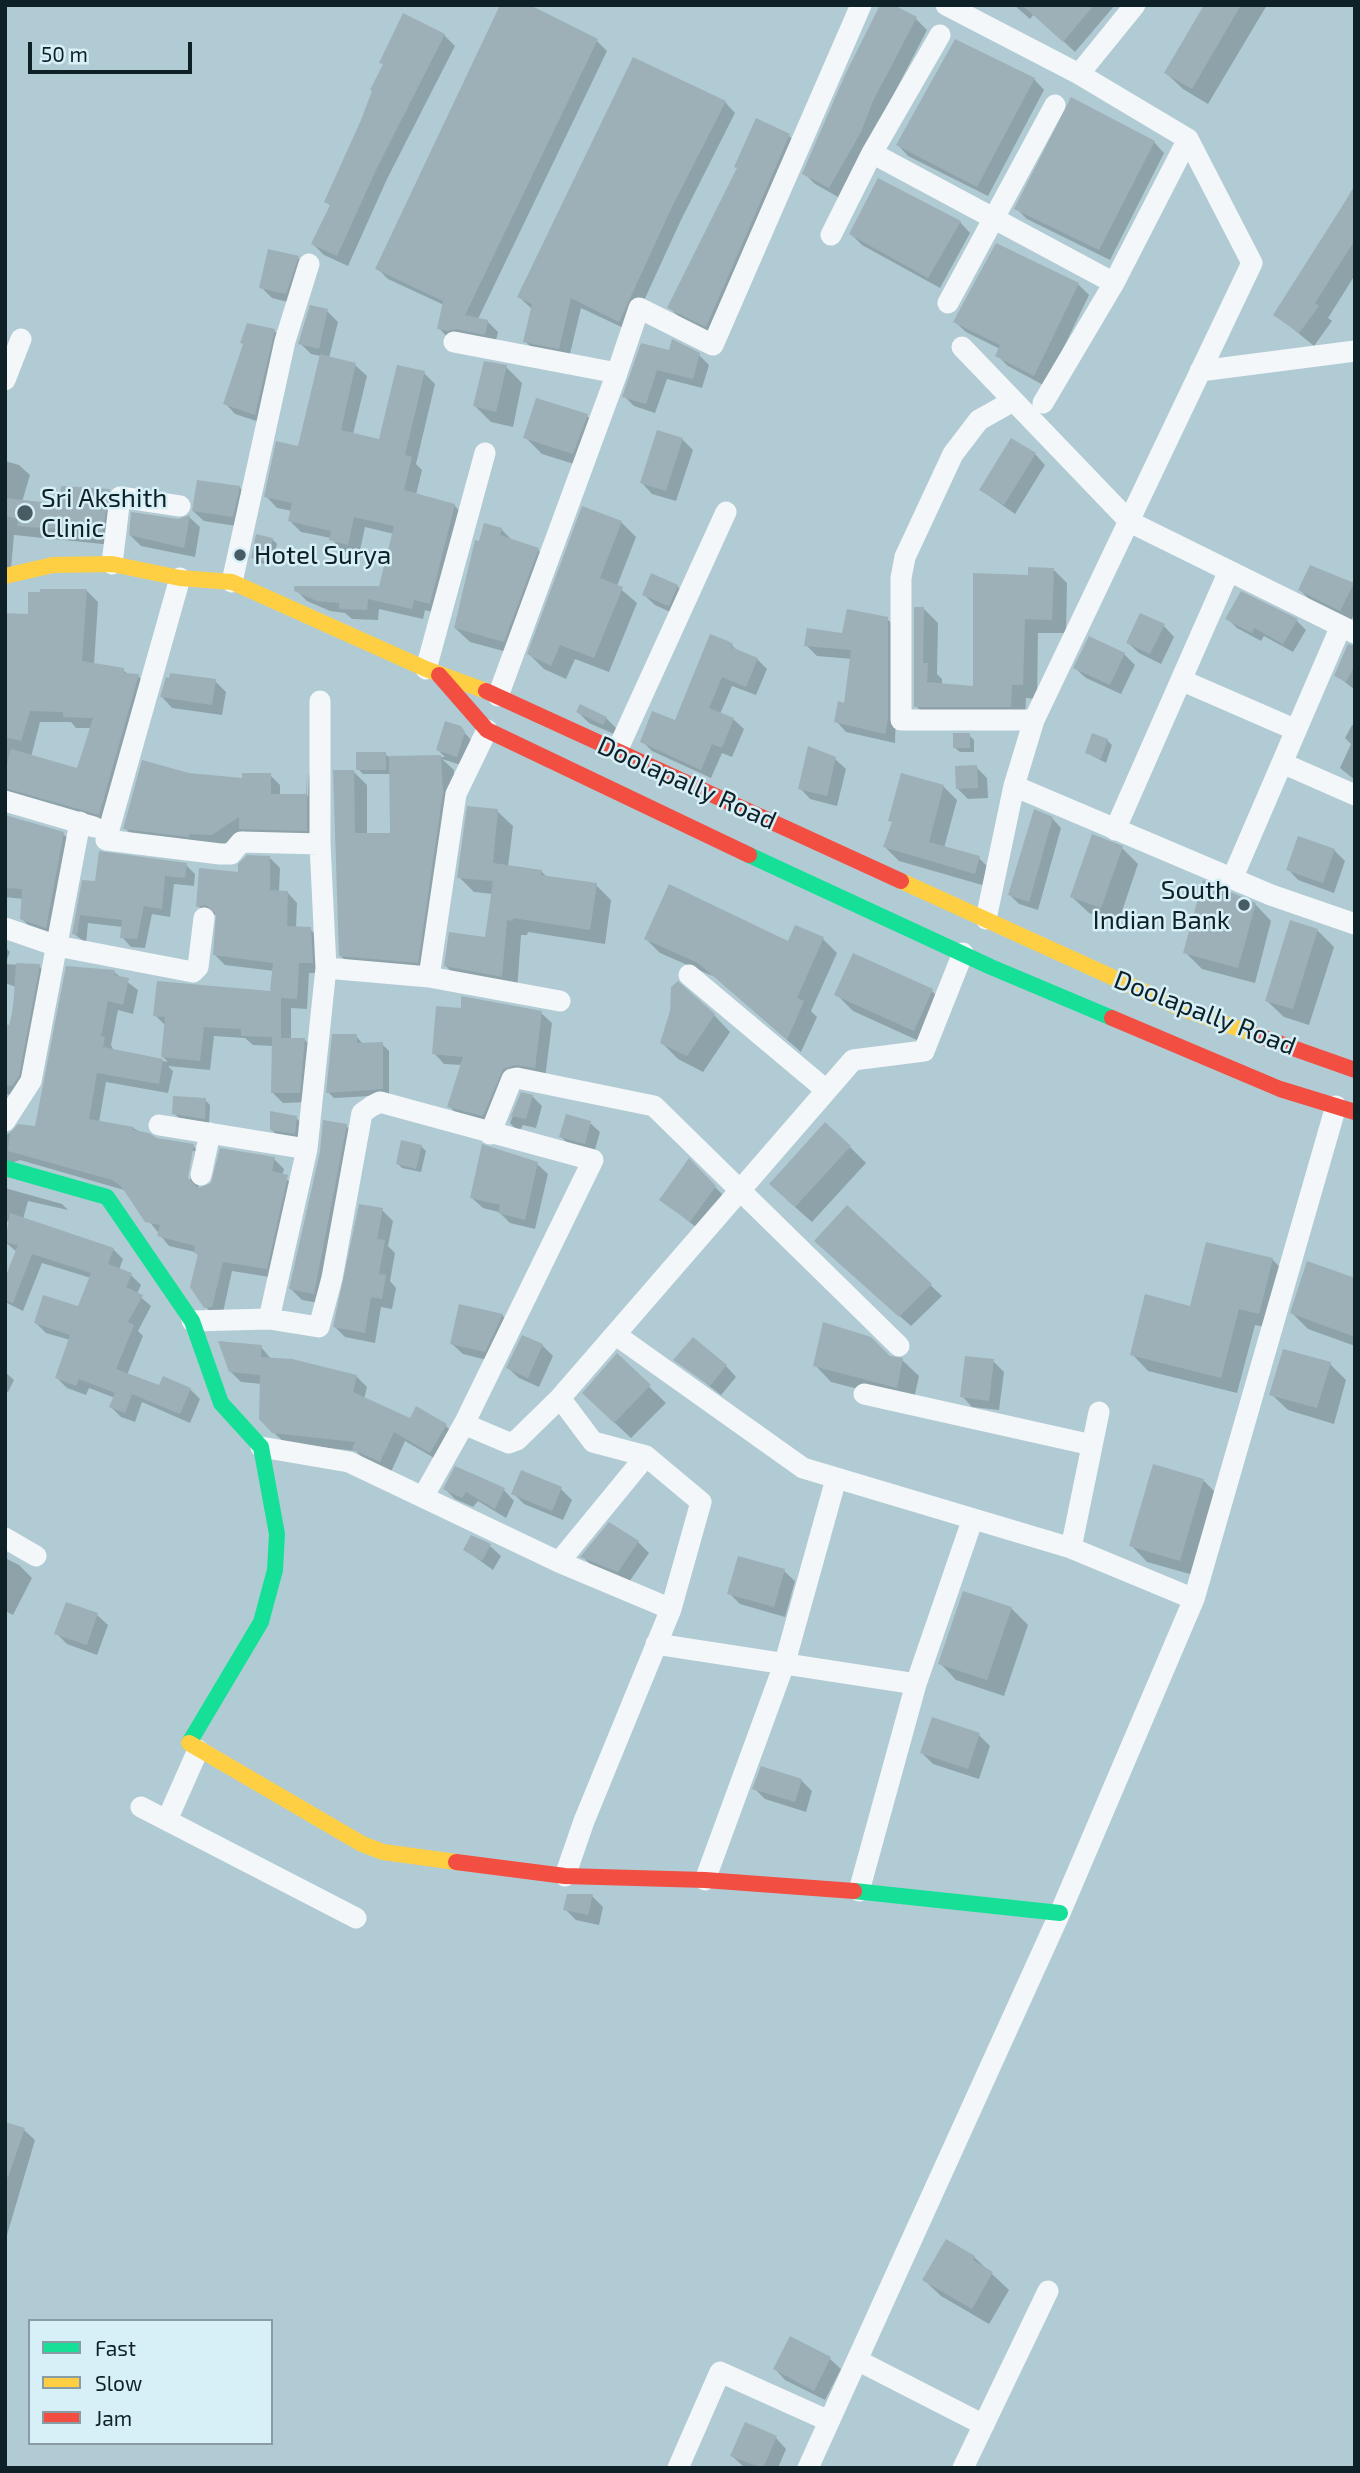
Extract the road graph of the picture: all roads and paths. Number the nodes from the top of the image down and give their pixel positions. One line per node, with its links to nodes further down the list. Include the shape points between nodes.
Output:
1 (861, 5): 19 (street, via 713,345 639,308)
2 (946, 5): 5 (street)
3 (1135, 5): 5 (street)
4 (940, 35): 8 (street)
5 (1079, 74): 7 (street)
6 (1055, 104): 9 (street)
7 (1188, 139): 12 (street); 18 (street, via 1252,263)
8 (872, 153): 9 (street); 10 (street)
9 (994, 215): 12 (street); 13 (street)
10 (831, 235)
11 (309, 264): 31 (street, via 285,341)
12 (1114, 283): 22 (street)
13 (948, 303)
14 (20, 339): 20 (street)
15 (454, 342): 19 (street)
16 (962, 347): 21 (street)
17 (1355, 351): 18 (street)
18 (1200, 371): 26 (street)
19 (617, 373): 35 (street)
20 (5, 380)
21 (1013, 401): 26 (street); 37 (street, via 979,420 953,454 905,557 901,720)
22 (1043, 403)
23 (485, 453): 33 (street)
24 (180, 506): 27 (street, via 121,497)
25 (726, 512): 40 (street)
26 (1130, 522): 28 (street); 37 (street)
27 (112, 564): 29 (main road, Doolapally Road, via 53,565); 30 (main road, Doolapally Road)
28 (1229, 571): 32 (street); 34 (street)
29 (5, 576)
30 (180, 578): 31 (main road, Doolapally Road); 47 (street)
31 (232, 582): 33 (main road, Doolapally Road)
32 (1350, 626): 39 (street)
33 (432, 671): 35 (main road, Doolapally Road); 38 (main road)
34 (1181, 680): 39 (street); 46 (street)
35 (498, 696): 40 (main road, Doolapally Road)
36 (320, 701): 48 (street)
37 (1034, 720): 42 (street)
38 (487, 730): 55 (main road); 58 (street, via 456,794)
39 (1296, 730): 41 (street)
40 (617, 751): 51 (main road, Doolapally Road)
41 (1282, 763): 43 (street); 49 (street)
42 (1014, 786): 46 (street); 51 (street)
43 (1355, 795)
44 (5, 801): 45 (street)
45 (80, 822): 47 (street); 54 (street)
46 (1115, 830): 49 (street)
47 (108, 832): 48 (street, via 106,840 220,854 231,854 241,842)
48 (320, 844): 56 (street)
49 (1232, 879): 52 (street)
50 (204, 918): 54 (street, via 198,967 193,972)
51 (986, 919): 60 (main road, Doolapally Road, via 1178,1007)
52 (1355, 924)
53 (5, 929): 54 (street)
54 (57, 946): 63 (street, via 31,1081)
55 (963, 953): 61 (street, via 924,1051 853,1060); 62 (main road, via 1280,1089)
56 (326, 968): 58 (street); 67 (street)
57 (689, 975): 61 (street)
58 (429, 977): 59 (street)
59 (560, 1001)
60 (1355, 1070)
61 (826, 1090): 70 (street)
62 (1345, 1109): 89 (street)
63 (5, 1121)
64 (159, 1125): 65 (street)
65 (210, 1133): 67 (street); 69 (street)
66 (490, 1134): 70 (street, via 512,1079 517,1078 654,1106); 71 (street, via 380,1102 362,1113 319,1327); 78 (street, via 593,1160)
67 (307, 1149): 71 (street)
68 (5, 1168): 72 (main road, via 107,1197)
69 (201, 1175)
70 (743, 1189): 73 (street); 74 (street)
71 (269, 1319): 72 (street)
72 (192, 1321): 80 (main road, via 221,1403)
73 (616, 1335): 76 (street); 82 (street, via 786,1459)
74 (900, 1346)
75 (864, 1394): 79 (street)
76 (561, 1398): 78 (street, via 509,1443); 81 (street, via 593,1442)
77 (1099, 1412): 79 (street)
78 (464, 1424): 83 (street)
79 (1092, 1445): 86 (street)
80 (261, 1447): 83 (street, via 349,1462); 94 (main road, via 277,1534 275,1570 261,1622 188,1745)
81 (646, 1456): 88 (street); 90 (street, via 701,1502)
82 (836, 1479): 84 (street); 92 (street)
83 (423, 1497): 88 (street)
84 (972, 1521): 86 (street); 93 (street)
85 (5, 1538): 87 (street)
86 (1071, 1548): 89 (street)
87 (36, 1556)
88 (559, 1562): 90 (street)
89 (1194, 1599): 100 (street)
90 (671, 1609): 91 (street)
91 (656, 1644): 92 (street); 97 (street)
92 (786, 1662): 93 (street); 98 (street)
93 (916, 1685): 99 (street)
94 (198, 1750): 96 (street); 97 (main road, via 383,1852)
95 (141, 1807): 96 (street)
96 (167, 1820): 101 (street)
97 (565, 1876): 98 (main road)
98 (705, 1880): 99 (main road)
99 (859, 1891): 100 (main road)
100 (1060, 1913): 103 (street)
101 (356, 1918)
102 (1048, 2291): 105 (street)
103 (857, 2360): 104 (street); 105 (street)
104 (829, 2421): 106 (street, via 720,2372); 107 (street)
105 (984, 2426): 108 (street)
106 (678, 2468)
107 (808, 2468)
108 (964, 2468)

